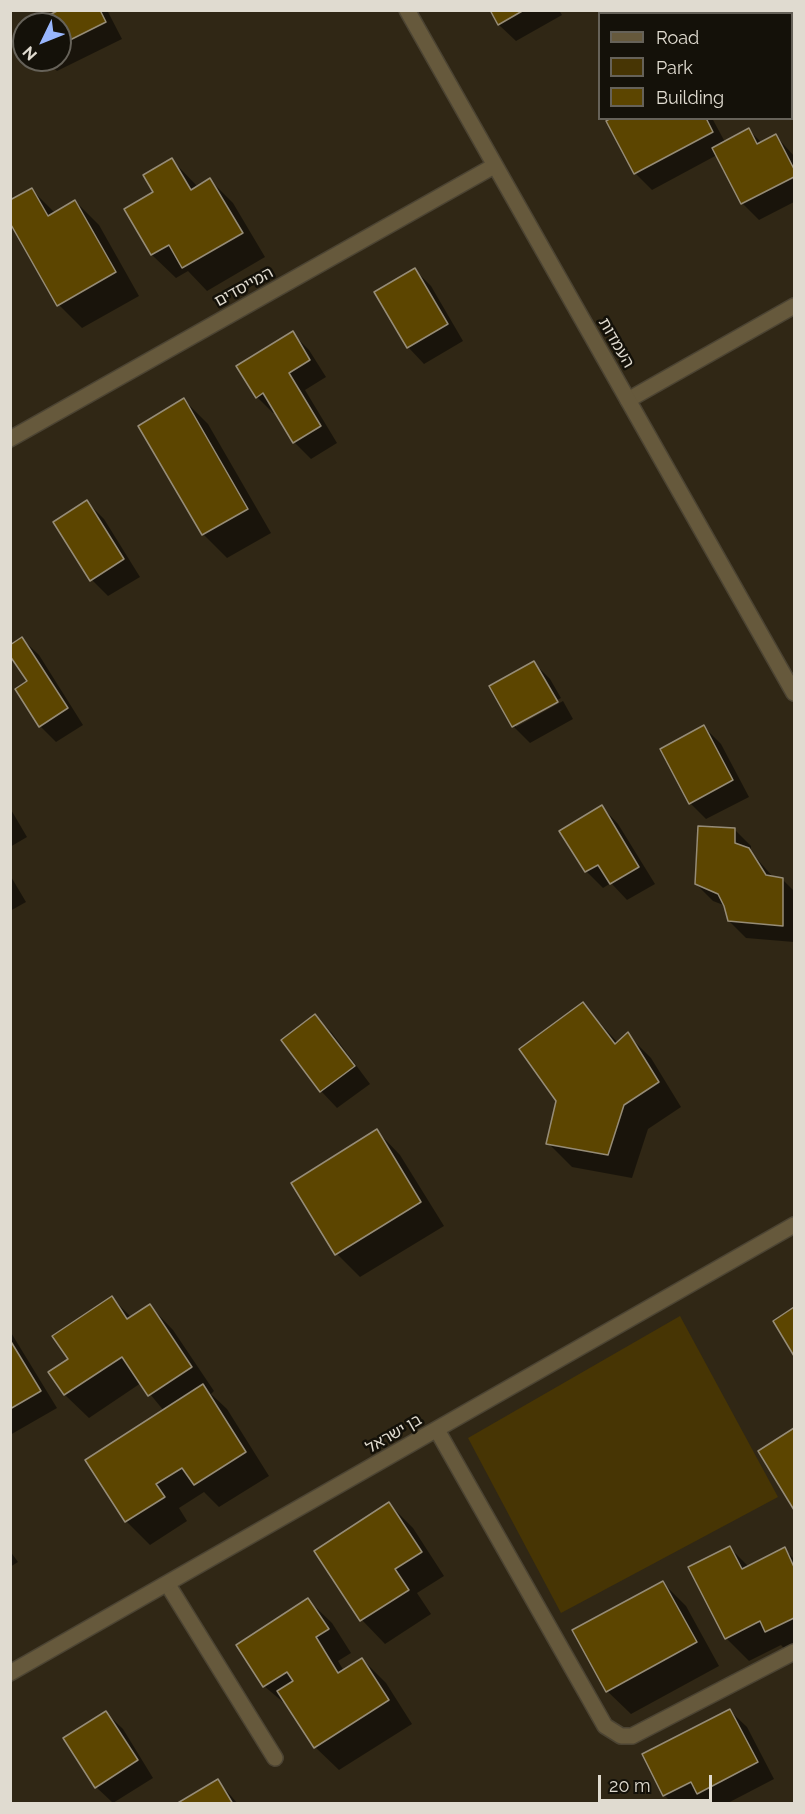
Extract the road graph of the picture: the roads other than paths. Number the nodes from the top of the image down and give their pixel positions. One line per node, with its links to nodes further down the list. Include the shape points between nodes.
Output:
1 (407, 10): 2 (street, העמדות)
2 (494, 166): 4 (street, העמדות); 5 (street, המייסדים)
3 (795, 306): 4 (street)
4 (628, 400): 6 (street, העמדות)
5 (10, 438)
6 (795, 693)
7 (795, 1225): 8 (street, בן ישראל)
8 (437, 1430): 9 (street, בן ישראל); 10 (street, via 604,1726 621,1736 632,1736)
9 (168, 1586): 11 (street, בן ישראל); 12 (street)
10 (795, 1652)
11 (10, 1673)
12 (275, 1758)

